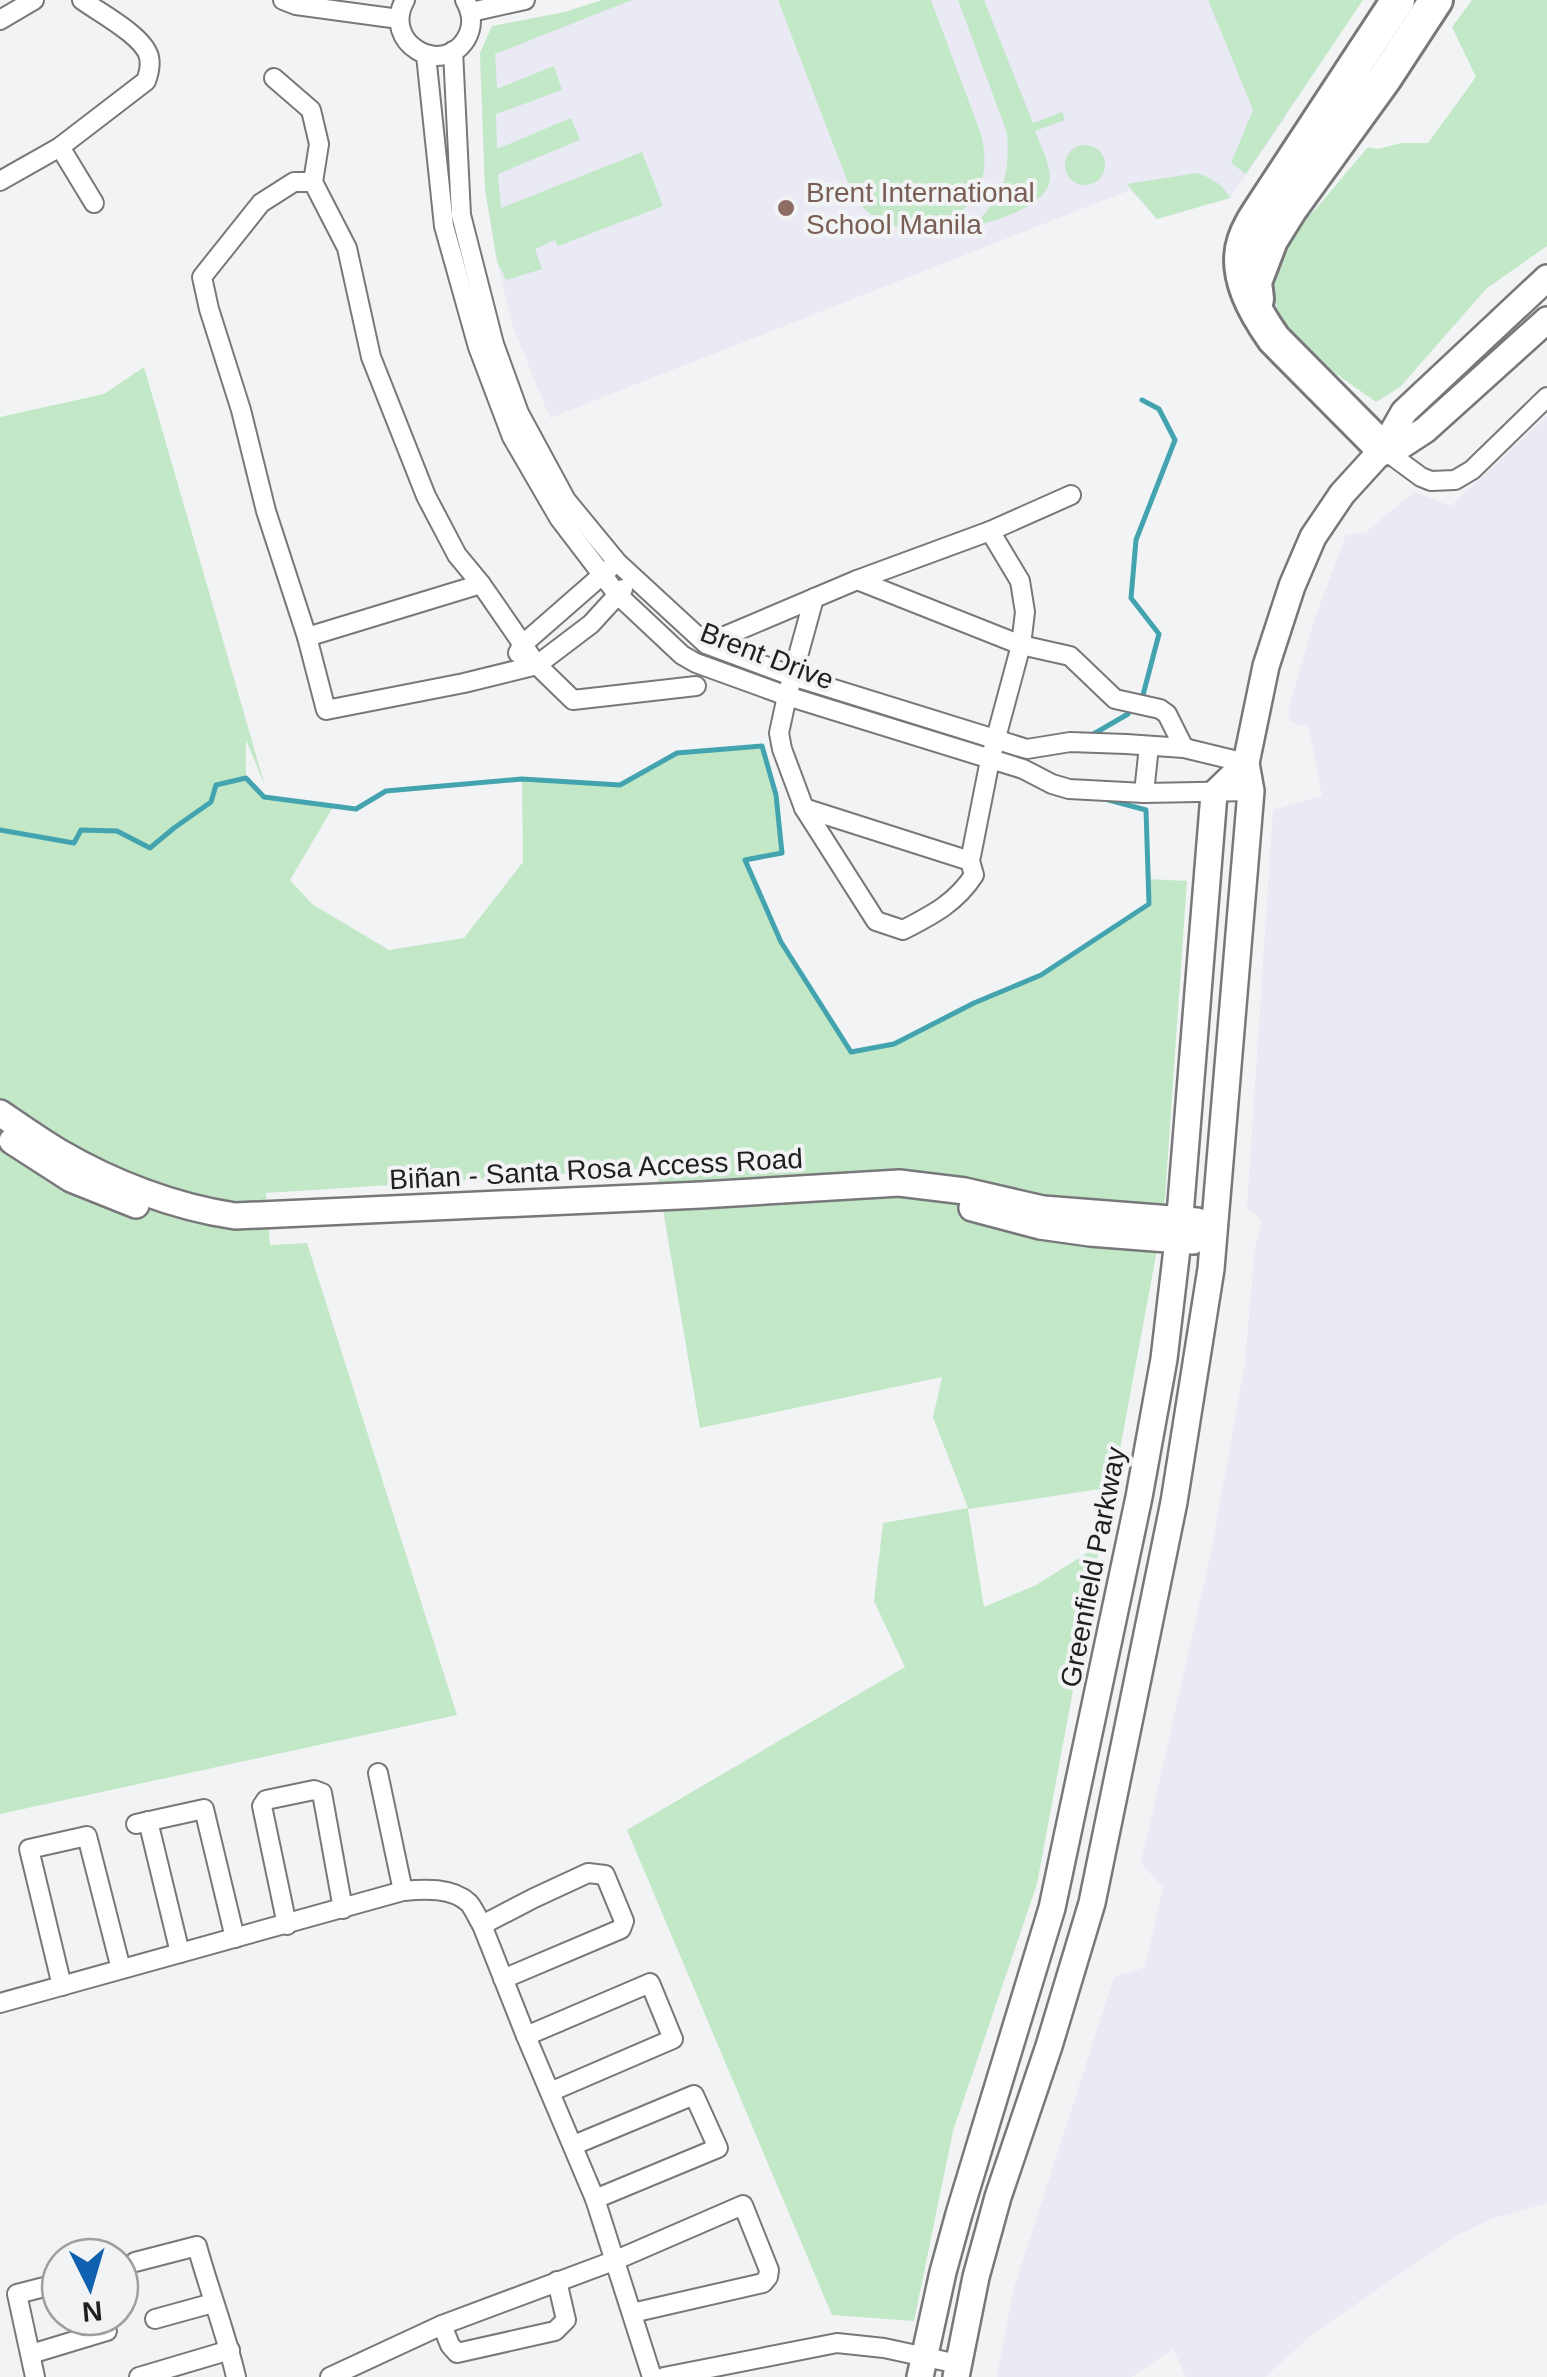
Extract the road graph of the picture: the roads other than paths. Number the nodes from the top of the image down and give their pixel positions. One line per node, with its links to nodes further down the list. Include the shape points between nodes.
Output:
1 (34, 0): 9 (street)
2 (82, 0): 16 (street, via 138,40 150,68 146,81)
3 (282, 0): 10 (street)
4 (405, 0): 10 (street)
5 (525, 0): 8 (street)
6 (1398, 0): 21 (highway, via 1248,230 1240,260)
7 (1436, 0): 21 (highway, via 1272,240 1256,282)
8 (468, 6): 11 (street, via 468,34)
9 (4, 11)
10 (399, 18): 12 (street, via 406,41)
11 (453, 51): 12 (street); 14 (street, Brent Drive)
12 (426, 55): 15 (street, Brent Drive)
13 (274, 78): 18 (street, via 311,110 319,144)
14 (458, 140): 15 (street); 23 (street, Brent Drive, via 461,216)
15 (435, 142): 23 (street, Brent Drive, via 444,226)
16 (60, 147): 17 (street); 19 (street)
17 (0, 181)
18 (313, 182): 32 (street, via 347,248 371,357 426,496); 35 (street, via 294,182 261,203 202,278)
19 (94, 203)
20 (1547, 278): 25 (main road, via 1420,394)
21 (1260, 318): 25 (highway)
22 (1547, 320): 25 (main road, via 1426,430)
23 (486, 346): 28 (street, Brent Drive, via 566,500); 29 (street, Brent Drive, via 512,438)
24 (1547, 397): 25 (street, via 1454,480 1431,482)
25 (1382, 449): 48 (main road, via 1326,516 1302,560 1266,666)
26 (1070, 496): 27 (street)
27 (990, 531): 31 (street); 37 (street, via 1020,581)
28 (618, 562): 29 (street); 30 (street, Brent Drive)
29 (602, 575): 33 (street, Brent Drive); 38 (street)
30 (634, 578): 33 (street); 36 (street, Brent Drive)
31 (857, 580): 34 (street); 37 (street)
32 (481, 584): 35 (street); 38 (street)
33 (618, 594): 39 (street, via 592,624); 43 (street, Brent Drive, via 682,655)
34 (814, 598): 36 (street); 41 (street)
35 (307, 637): 40 (street, via 326,710)
36 (706, 644): 41 (street, Brent Drive)
37 (1021, 644): 44 (street); 46 (street, via 1070,656 1115,699 1160,709)
38 (522, 645): 39 (street); 40 (street)
39 (537, 665): 40 (street); 42 (street, via 573,700)
40 (508, 671)
41 (792, 676): 43 (street); 44 (street, Brent Drive)
42 (696, 686)
43 (787, 696): 47 (street, Brent Drive); 52 (street, via 779,732)
44 (995, 740): 45 (street, Brent Drive, via 1027,750 1070,742); 47 (street)
45 (1148, 746): 46 (street, Brent Drive); 50 (street)
46 (1184, 748): 48 (street, Brent Drive)
47 (990, 760): 50 (street, Brent Drive, via 1068,790); 53 (street)
48 (1246, 763): 49 (main road); 51 (main road)
49 (1251, 791): 51 (street, Brent Drive); 54 (main road)
50 (1144, 793): 51 (street, Brent Drive)
51 (1214, 794): 55 (main road, Greenfield Parkway)
52 (804, 808): 53 (street); 53 (street, via 876,921 890,926 903,930 944,909 974,875)
53 (970, 861)
54 (1242, 914): 55 (main road); 60 (main road)
55 (1201, 942): 59 (main road, Greenfield Parkway)
56 (0, 1113): 58 (main road, Biñan - Santa Rosa Access Road, via 120,1182)
57 (0, 1133): 58 (main road, Biñan - Santa Rosa Access Road, via 107,1195 180,1220)
58 (235, 1223): 59 (main road, Biñan - Santa Rosa Access Road, via 901,1199 1090,1233)
59 (1179, 1230): 60 (main road, Biñan - Santa Rosa Access Road); 74 (main road, Greenfield Parkway, via 1140,1497 1066,1850)
60 (1214, 1232): 75 (main road, via 1174,1502 1092,1903)
61 (378, 1773): 62 (street)
62 (404, 1891): 63 (street); 65 (street, via 448,1892 468,1902)
63 (343, 1909): 64 (street); 64 (street, via 322,1792 266,1800)
64 (287, 1924): 66 (street)
65 (482, 1925): 69 (street); 69 (street, via 588,1873 605,1876 624,1921)
66 (235, 1938): 67 (street); 67 (street, via 204,1809 142,1823)
67 (180, 1953): 68 (street)
68 (122, 1968): 70 (street); 70 (street, via 87,1836 29,1849)
69 (503, 1979): 72 (street)
70 (62, 1986): 71 (street)
71 (1, 1998)
72 (526, 2036): 73 (street); 73 (street, via 650,1983 673,2040)
73 (550, 2092): 76 (street)
74 (988, 2120): 75 (main road); 89 (main road, Greenfield Parkway)
75 (1021, 2130): 90 (main road, via 976,2277)
76 (574, 2145): 77 (street); 77 (street, via 694,2096 718,2148)
77 (595, 2199): 78 (street)
78 (616, 2260): 80 (street); 83 (street); 83 (street, via 743,2206 769,2270 763,2282)
79 (140, 2261): 82 (street, via 196,2246)
80 (557, 2280): 85 (street); 85 (street, via 566,2320 555,2331 457,2353)
81 (40, 2288): 88 (street, via 18,2294)
82 (213, 2303): 84 (street); 87 (street)
83 (632, 2313): 95 (street)
84 (155, 2319)
85 (442, 2325): 94 (street)
86 (90, 2337): 88 (street)
87 (230, 2350): 92 (street); 93 (street)
88 (31, 2354): 91 (street)
89 (922, 2367): 90 (street); 96 (street, via 884,2348 837,2343)
90 (957, 2370)
91 (35, 2377)
92 (138, 2377)
93 (236, 2377)
94 (330, 2377)
95 (652, 2377)
96 (664, 2377)

